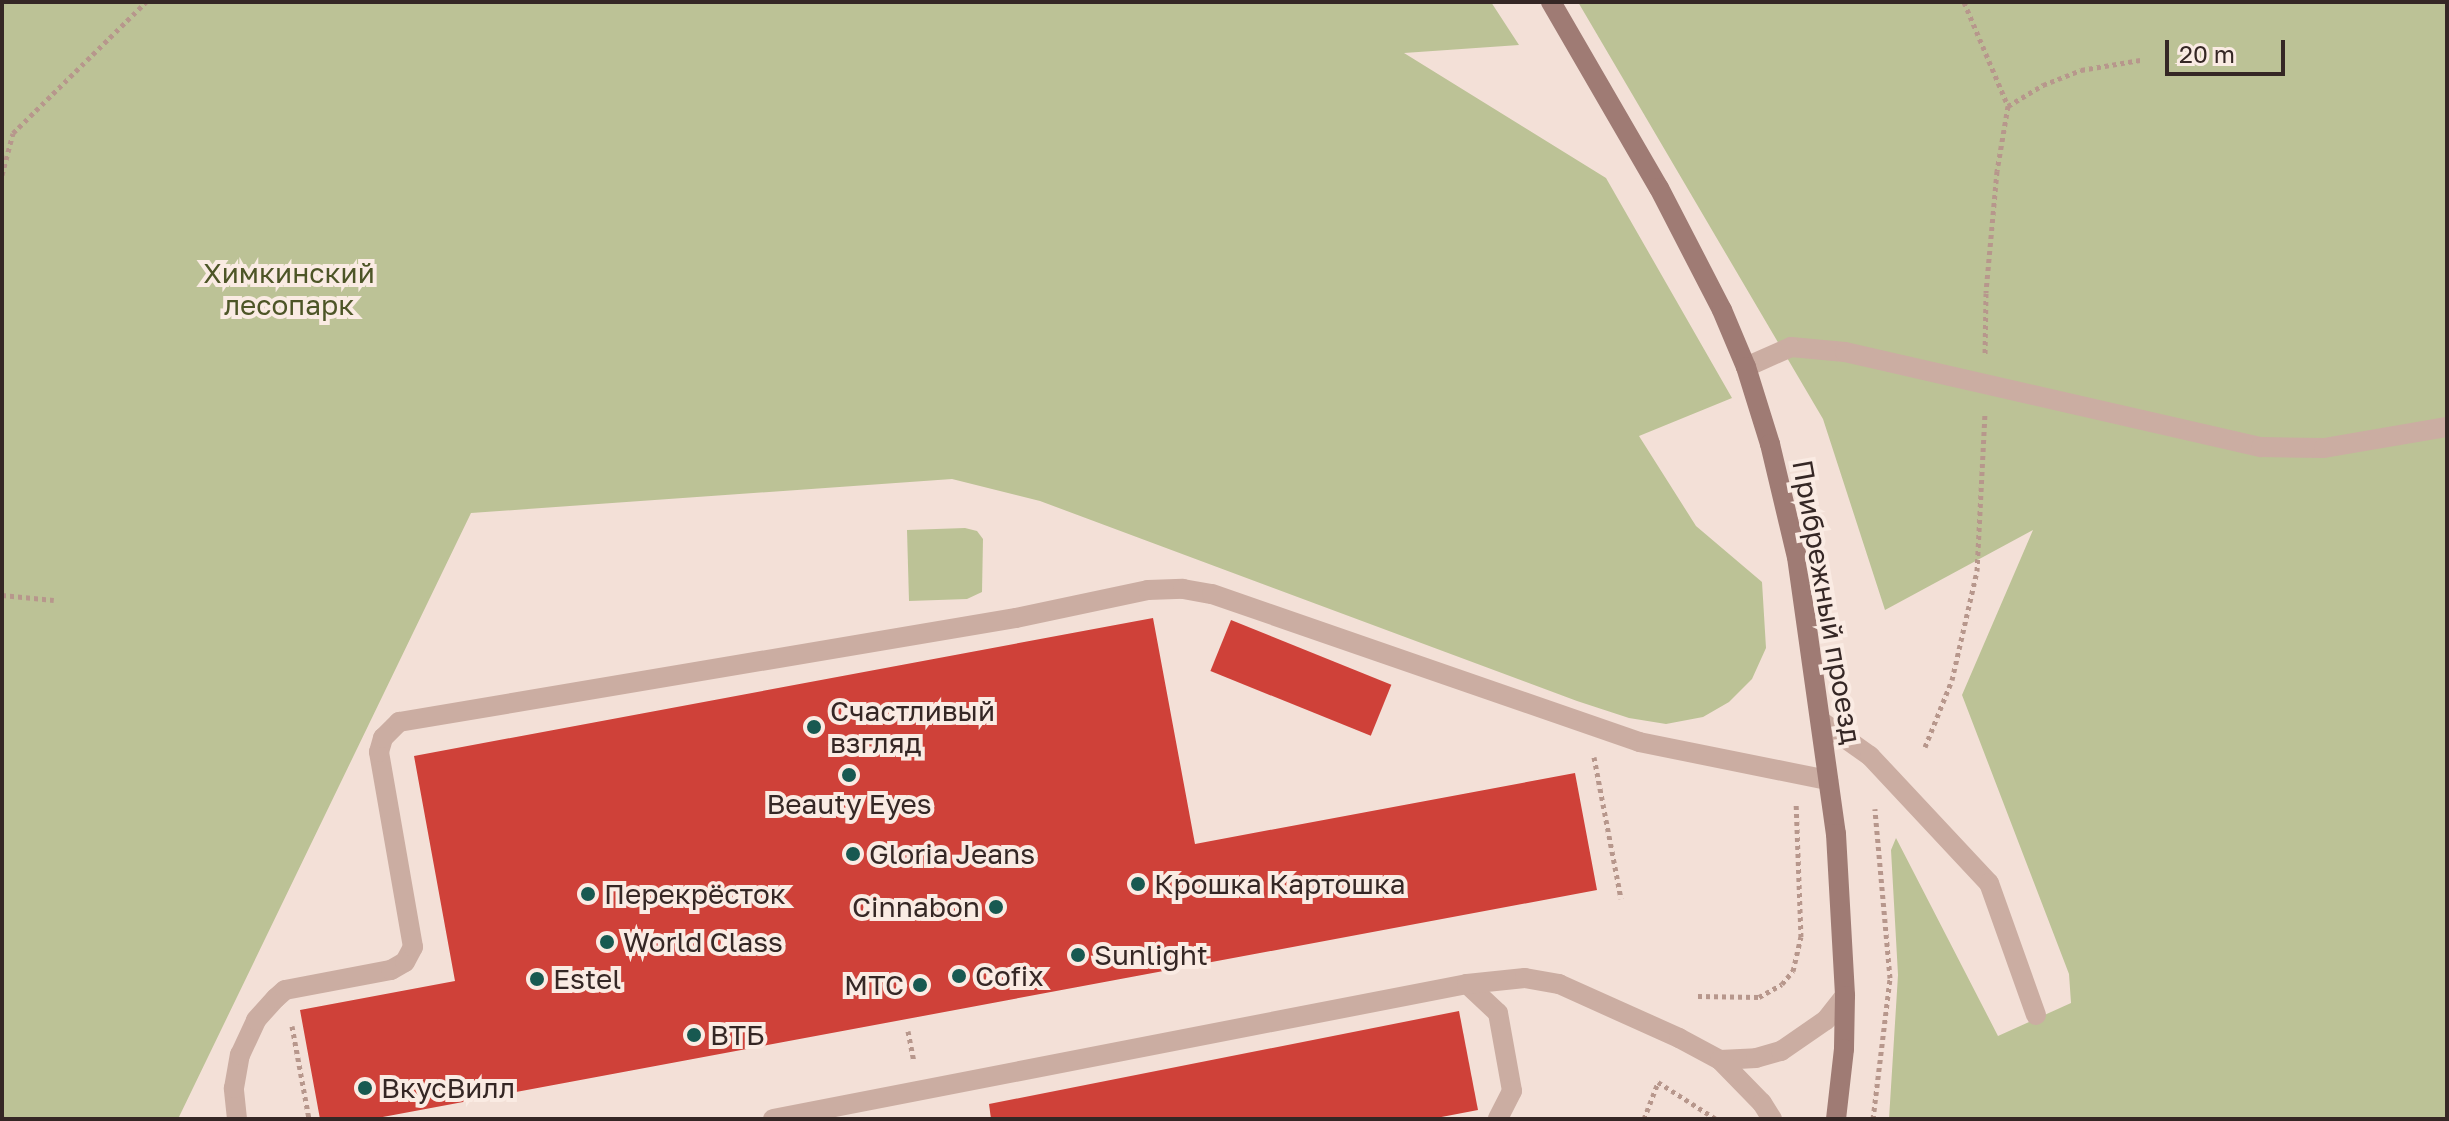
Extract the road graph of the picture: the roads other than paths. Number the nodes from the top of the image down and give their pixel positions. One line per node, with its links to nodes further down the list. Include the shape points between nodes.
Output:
1 (1551, 2): 2 (street, Прибрежный проезд, via 1659,188)
2 (1746, 367): 3 (lane, via 1791,347 1845,352 2261,447 2324,448); 4 (street, Прибрежный проезд, via 1797,557)
3 (2447, 427)
4 (1822, 722): 5 (street, Прибрежный проезд); 8 (lane, via 1870,756 1989,883)
5 (1828, 780): 7 (street, Прибрежный проезд); 10 (lane, via 1657,746 1212,594 1169,588 399,722 383,738 379,752 411,934 409,956 391,970 285,990 256,1020 240,1055 234,1088)
6 (1467, 984): 9 (lane, via 1525,978 1559,984); 11 (lane); 12 (lane, via 1498,1013 1512,1091)
7 (1845, 996): 9 (lane, via 1826,1020 1781,1051); 14 (street, Прибрежный проезд)
8 (2036, 1015)
9 (1720, 1060): 13 (lane)
10 (237, 1119)
11 (773, 1119)
12 (1498, 1119)
13 (1772, 1119)
14 (1836, 1119)

